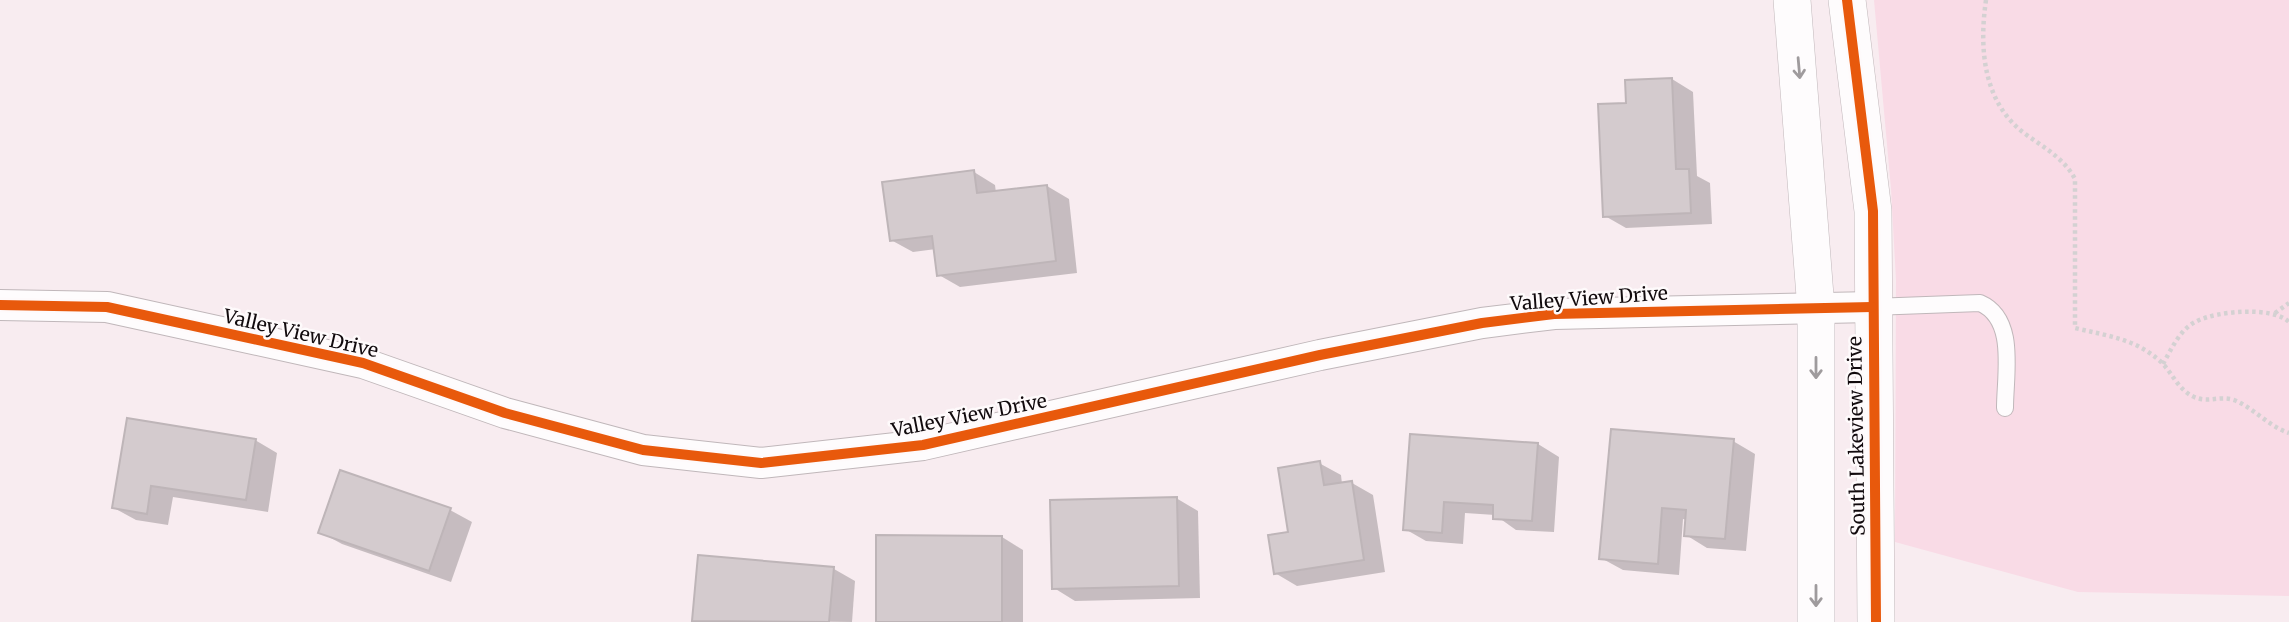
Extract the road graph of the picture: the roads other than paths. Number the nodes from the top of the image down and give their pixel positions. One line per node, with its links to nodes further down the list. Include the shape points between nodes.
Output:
1 (1792, 0): 5 (street, South Lakeview Drive, one-way to 5)
2 (1847, 0): 4 (street, South Lakeview Drive, via 1873,211)
3 (0, 305): 5 (street, Valley View Drive, via 107,307 363,363 505,413 643,450 761,463 923,445 1482,323 1553,314)
4 (1871, 307): 5 (street, Valley View Drive); 6 (lane, via 1980,303 1992,308 2006,331); 8 (street, South Lakeview Drive)
5 (1816, 309): 7 (street, South Lakeview Drive, one-way to 7)
6 (2005, 408)
7 (1815, 622)
8 (1876, 622)

